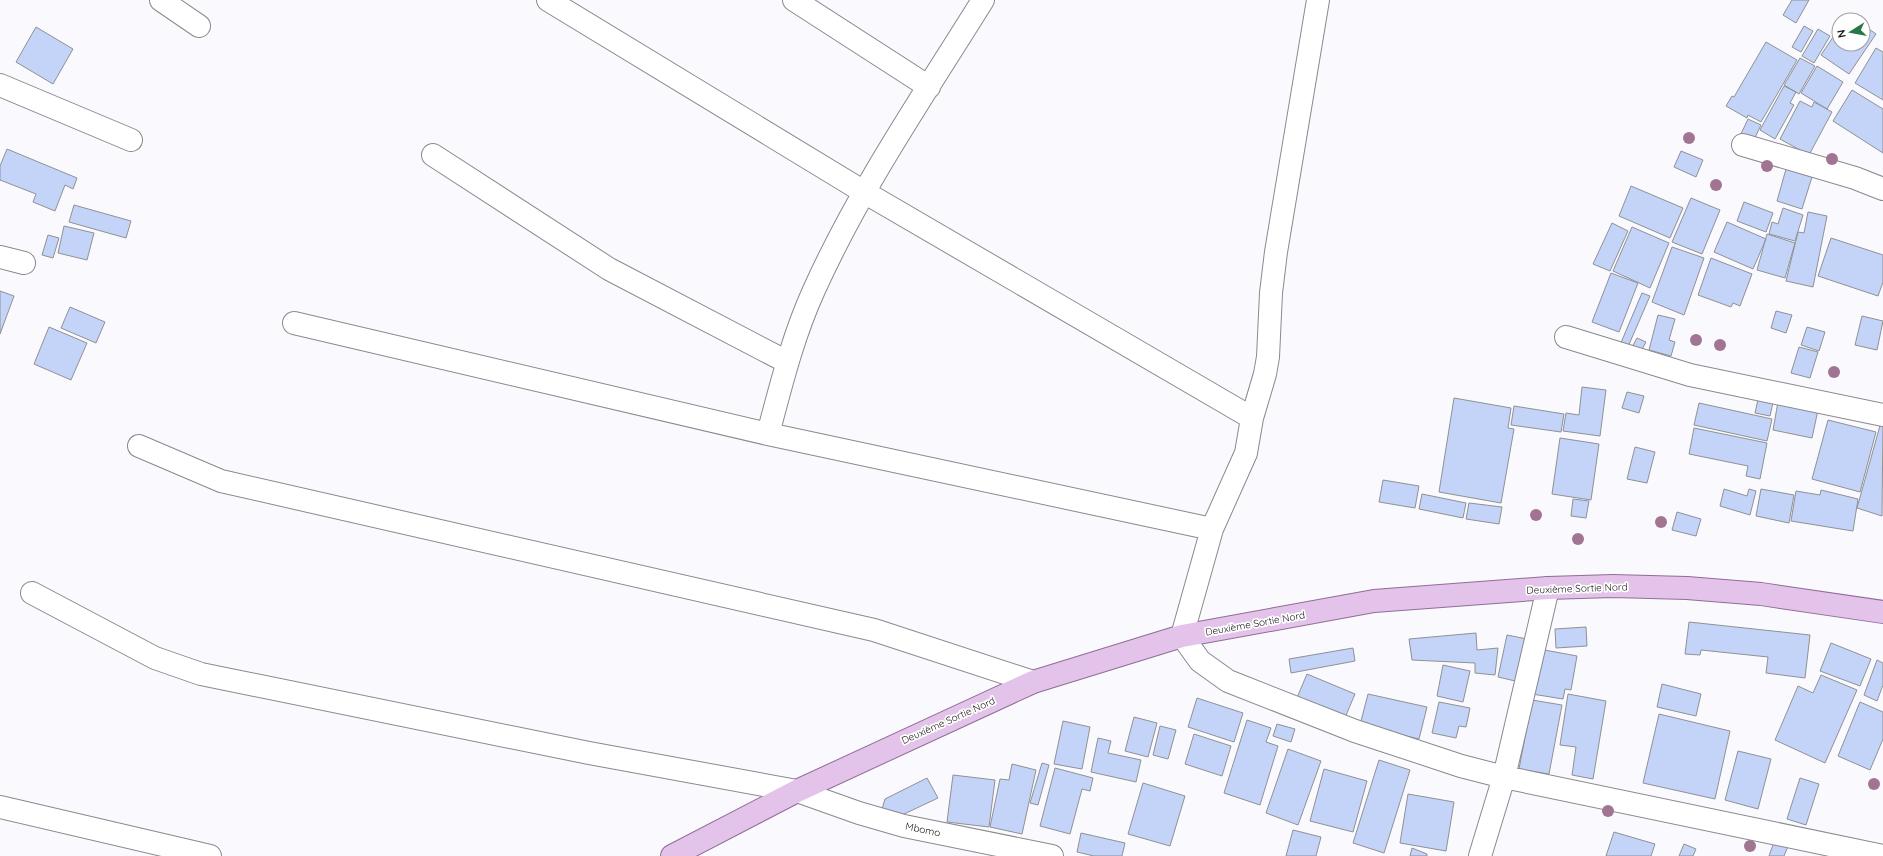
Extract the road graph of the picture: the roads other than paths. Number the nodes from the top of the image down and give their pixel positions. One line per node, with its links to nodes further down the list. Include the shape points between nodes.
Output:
1 (161, 0): 6 (street)
2 (548, 0): 13 (street)
3 (794, 0): 8 (street)
4 (983, 0): 8 (street)
5 (1318, 0): 20 (street, via 1275,259 1266,368)
6 (199, 26)
7 (0, 85): 9 (street)
8 (929, 87): 13 (street)
9 (131, 140)
10 (1743, 145): 12 (street)
11 (432, 155): 18 (street, via 609,269)
12 (1883, 188)
13 (864, 192): 18 (street, via 814,290); 20 (street)
14 (0, 257): 15 (street)
15 (24, 263)
16 (294, 323): 21 (street)
17 (1566, 337): 19 (street, via 1690,375)
18 (787, 362): 21 (street)
19 (1883, 415)
20 (1252, 418): 23 (street, via 1246,453)
21 (768, 434): 23 (street)
22 (139, 446): 28 (street, via 221,481 874,630)
23 (1212, 529): 27 (street)
24 (1548, 588): 26 (main road, Deuxième Sortie Nord, via 1686,588 1761,594); 27 (main road, Deuxième Sortie Nord, via 1374,601); 29 (street)
25 (32, 593): 30 (street, Mbomo, via 155,658 201,674 589,753)
26 (1883, 612)
27 (1182, 636): 28 (main road, Deuxième Sortie Nord); 29 (street, via 1200,661 1228,681 1355,731 1461,766)
28 (1033, 682): 30 (main road, Deuxième Sortie Nord)
29 (1504, 777): 35 (street); 36 (street)
30 (797, 791): 33 (main road, Deuxième Sortie Nord); 34 (street, Mbomo, via 904,826)
31 (0, 807): 32 (street)
32 (210, 856)
33 (672, 856)
34 (1052, 856)
35 (1480, 856)
36 (1883, 856)

